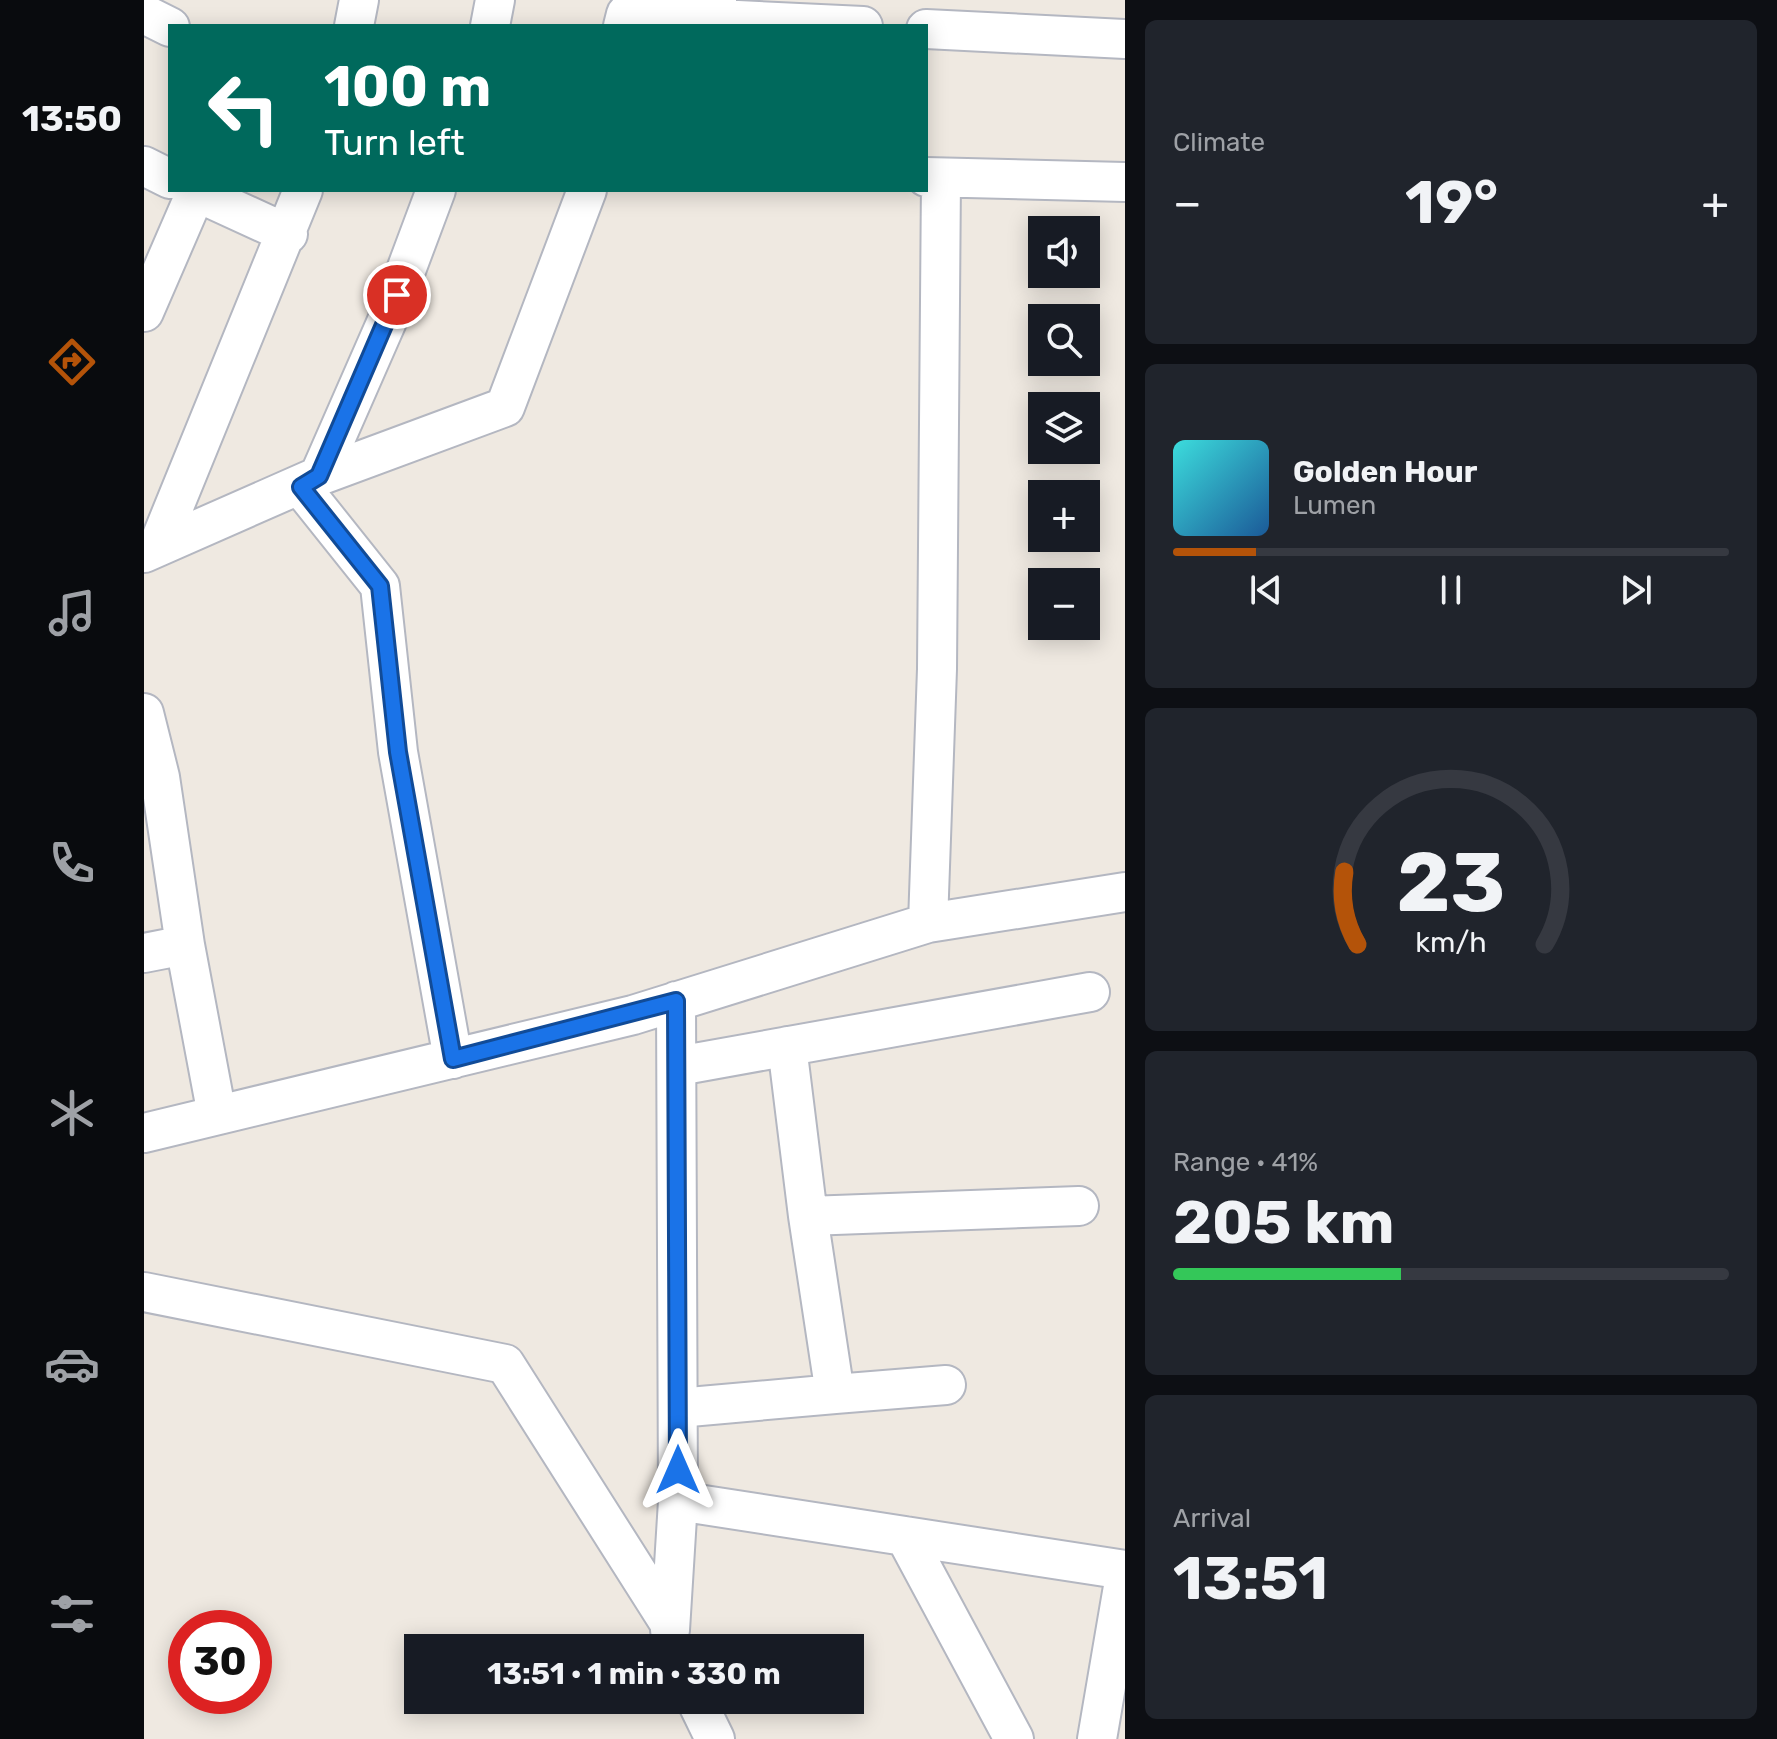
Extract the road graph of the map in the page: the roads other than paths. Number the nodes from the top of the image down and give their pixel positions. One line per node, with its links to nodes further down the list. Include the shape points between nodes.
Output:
1 (359, 0): 5 (street)
2 (495, 0): 6 (street)
3 (144, 14): 9 (street)
4 (717, 15): 7 (street, via 626,14); 8 (street)
5 (354, 24)
6 (490, 24)
7 (624, 24)
8 (836, 24)
9 (168, 26)
10 (928, 29): 11 (street)
11 (1125, 39)
12 (144, 166): 14 (street)
13 (933, 177): 15 (street); 28 (street, via 937,669)
14 (168, 178)
15 (1125, 182)
16 (184, 192): 22 (street)
17 (197, 192): 21 (street)
18 (302, 192): 21 (street)
19 (435, 192): 23 (street, via 387,321)
20 (586, 192): 23 (street, via 505,407)
21 (288, 234): 24 (street)
22 (144, 312)
23 (310, 482): 24 (street); 33 (street, via 380,586 398,752)
24 (151, 550)
25 (144, 713): 26 (street, via 160,777)
26 (156, 838): 29 (street)
27 (1125, 892): 28 (street)
28 (928, 923): 31 (street)
29 (157, 949): 35 (street)
30 (1090, 992): 32 (street)
31 (676, 1001): 33 (street); 34 (street)
32 (787, 1046): 34 (street); 38 (street)
33 (453, 1059): 35 (street)
34 (678, 1066): 42 (street)
35 (217, 1115): 36 (street)
36 (144, 1133)
37 (1079, 1206): 38 (street)
38 (808, 1216): 41 (street)
39 (144, 1292): 46 (street, via 505,1364)
40 (946, 1385): 41 (street)
41 (835, 1394): 42 (street)
42 (678, 1408): 43 (street)
43 (678, 1501): 44 (street); 47 (street)
44 (905, 1536): 45 (street); 50 (street)
45 (1125, 1572): 51 (street)
46 (670, 1634)
47 (671, 1634)
48 (703, 1714): 49 (street)
49 (715, 1739)
50 (1014, 1739)
51 (1097, 1739)

